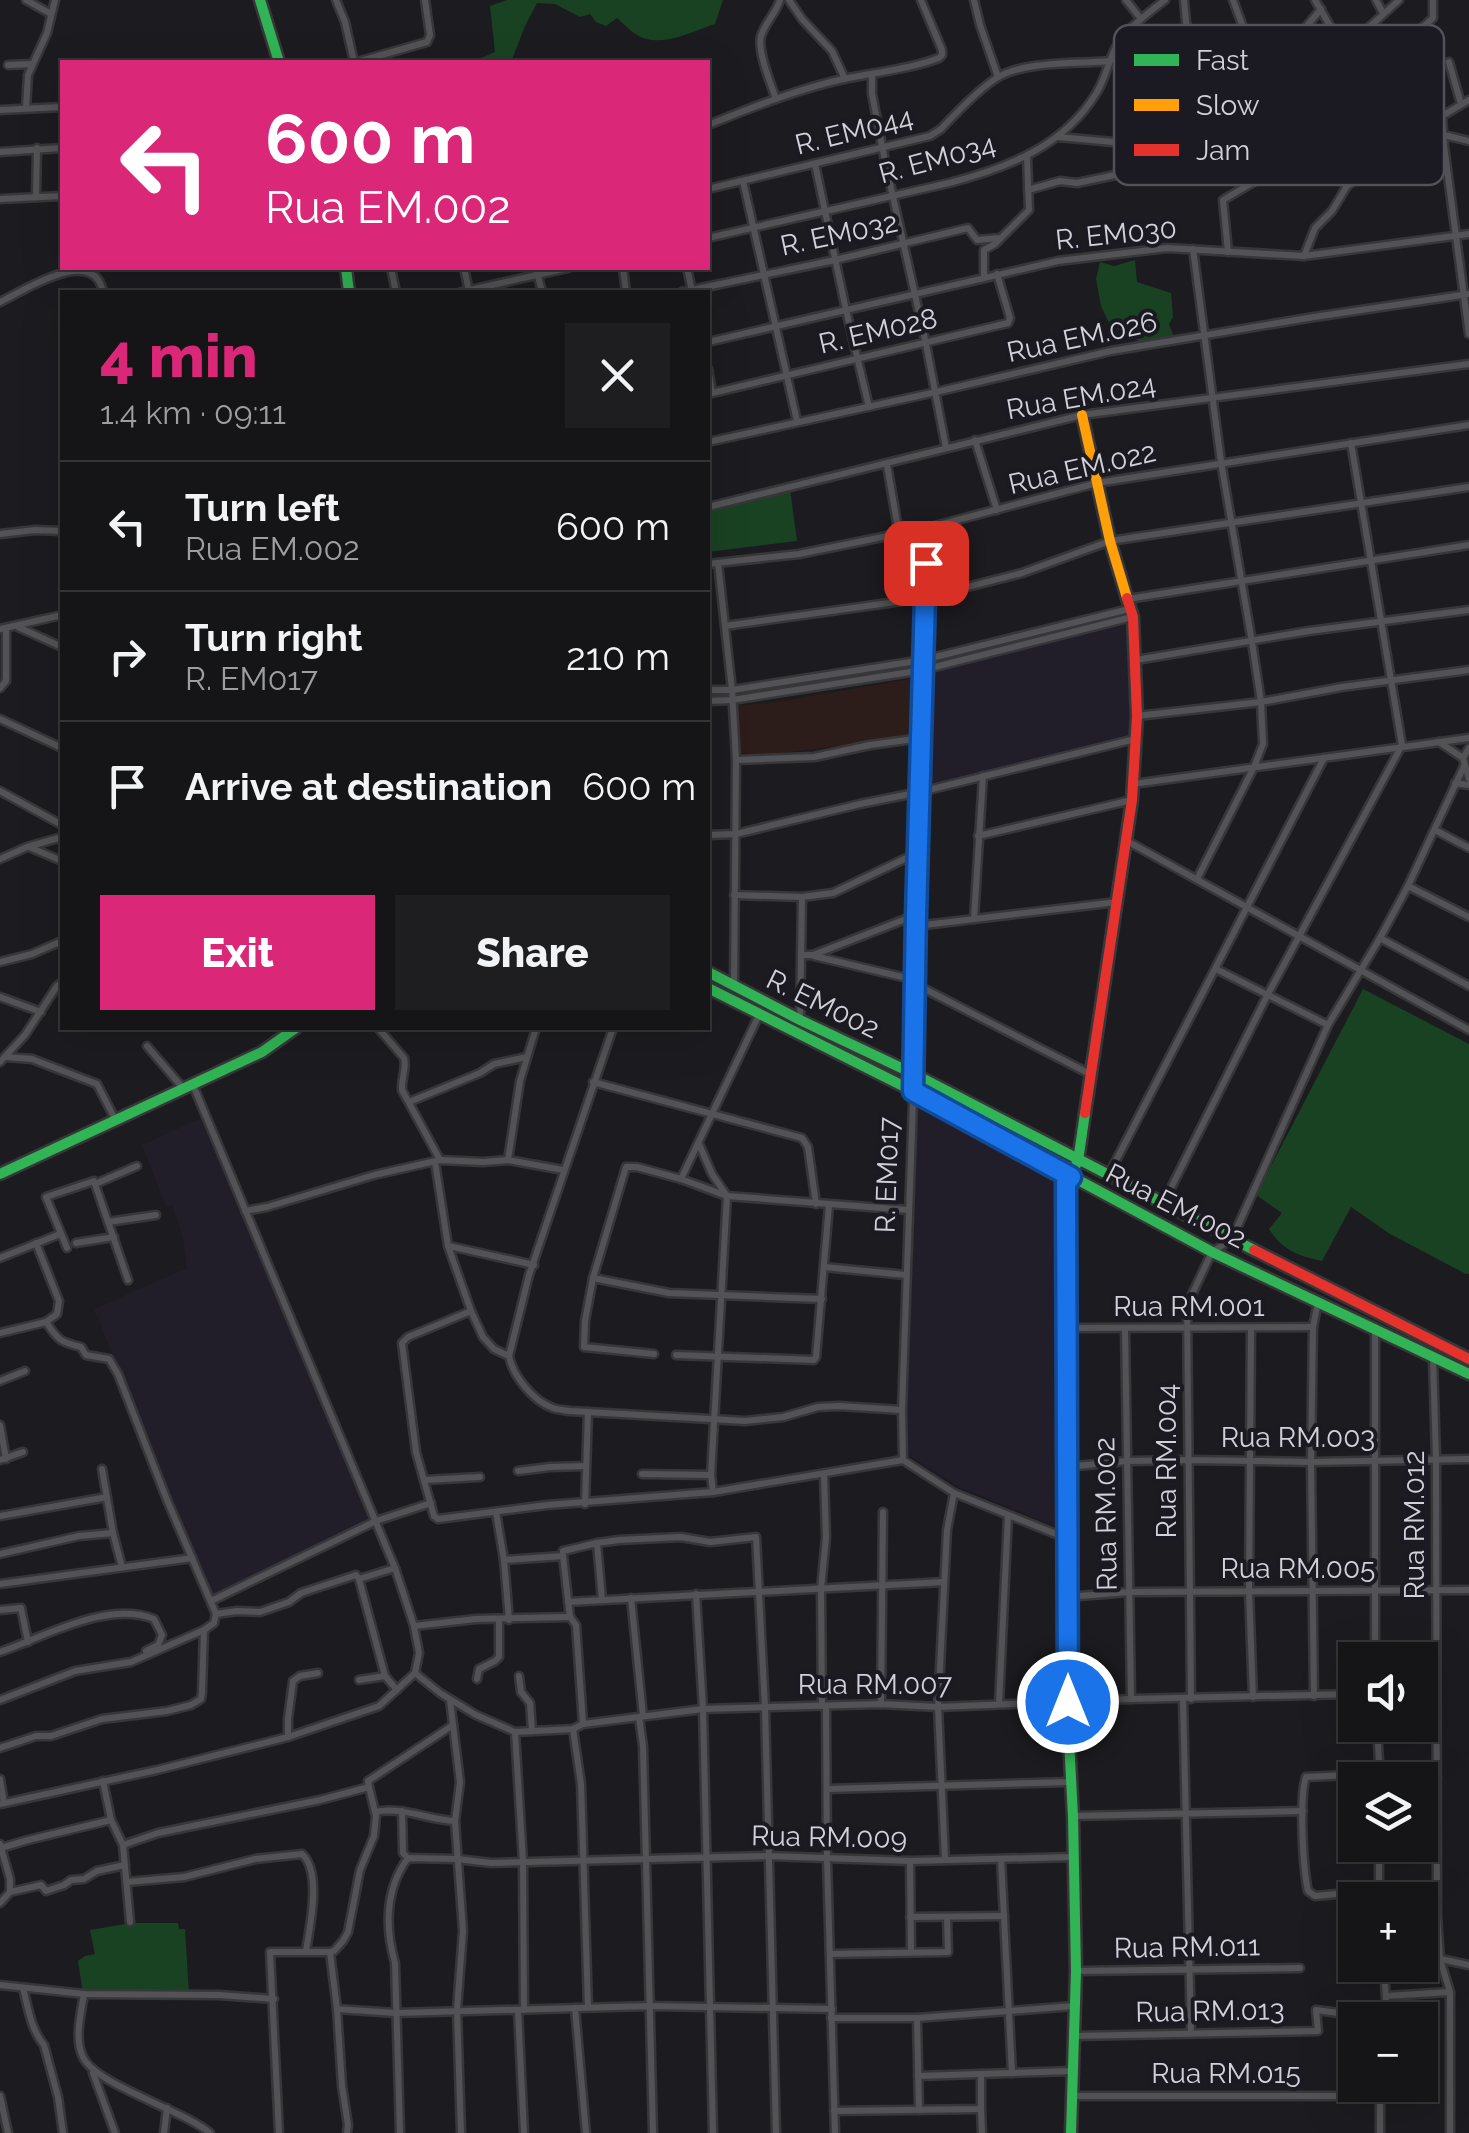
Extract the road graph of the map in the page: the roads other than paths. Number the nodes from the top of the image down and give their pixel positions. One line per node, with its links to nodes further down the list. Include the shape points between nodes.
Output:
1 (26, 0): 20 (street)
2 (55, 0): 20 (street)
3 (260, 0): 30 (street)
4 (336, 0): 31 (street)
5 (425, 0): 32 (street, via 428,42)
6 (780, 0): 40 (street, via 760,44)
7 (790, 0): 39 (street)
8 (921, 0): 37 (street, via 942,55)
9 (974, 0): 38 (street)
10 (1126, 0): 21 (street)
11 (1165, 0): 21 (street, R. EM034)
12 (1184, 0): 23 (street)
13 (1233, 0): 24 (street)
14 (1315, 0): 18 (street)
15 (1376, 0): 19 (street)
16 (1399, 0): 19 (street)
17 (1433, 0): 28 (street, via 1433,18)
18 (1321, 8): 25 (street); 26 (street)
19 (1383, 13): 27 (street)
20 (51, 14): 35 (street)
21 (1140, 19): 22 (street, R. EM034)
22 (1135, 25)
23 (1186, 25)
24 (1242, 25)
25 (1307, 25)
26 (1329, 25)
27 (1370, 25)
28 (1425, 25)
29 (1114, 52): 33 (street, R. EM034)
30 (278, 60)
31 (355, 60)
32 (363, 60)
33 (1110, 62): 38 (street, R. EM044, via 1038,66); 47 (street, R. EM034, via 1090,104)
34 (1449, 62): 41 (street)
35 (32, 64): 36 (street); 43 (street)
36 (8, 66)
37 (872, 74): 39 (street); 50 (street)
38 (998, 77): 50 (street, R. EM044, via 930,136)
39 (846, 79): 40 (street)
40 (776, 99): 45 (street)
41 (1465, 102)
42 (60, 106): 43 (street)
43 (26, 108): 44 (street)
44 (0, 110)
45 (710, 124)
46 (1444, 135): 48 (street); 51 (street)
47 (1059, 137): 49 (street); 55 (street, R. EM034)
48 (1469, 141)
49 (1114, 142)
50 (883, 145): 56 (street, R. EM044); 63 (street)
51 (1444, 146): 70 (street)
52 (36, 148): 53 (street); 54 (street); 65 (street)
53 (60, 148)
54 (0, 152)
55 (1027, 157): 62 (street); 63 (street, R. EM034)
56 (815, 164): 58 (street, R. EM044); 67 (street)
57 (1114, 175): 62 (street)
58 (744, 181): 61 (street, R. EM044); 68 (street)
59 (1249, 185): 75 (street, via 1223,200)
60 (1349, 185): 76 (street)
61 (710, 189)
62 (1028, 190): 72 (street, via 1029,210)
63 (892, 195): 67 (street, R. EM034); 73 (street)
64 (60, 196): 65 (street)
65 (36, 197): 66 (street)
66 (0, 199)
67 (826, 211): 68 (street, R. EM034); 77 (street)
68 (754, 226): 71 (street, R. EM034); 79 (street)
69 (1469, 234): 70 (street, R. EM030)
70 (1455, 236): 76 (street, R. EM030); 86 (street)
71 (710, 237)
72 (1000, 238): 73 (street, R. EM032, via 976,240 968,228); 81 (street, via 984,250)
73 (903, 244): 77 (street, R. EM032); 85 (street)
74 (1192, 249): 75 (street, R. EM030); 80 (street, R. EM030, via 1058,261); 91 (street)
75 (1228, 252): 76 (street, R. EM030)
76 (1304, 256)
77 (835, 260): 79 (street, R. EM032); 88 (street)
78 (537, 270): 83 (street)
79 (764, 274): 84 (street, R. EM032); 89 (street)
80 (997, 274): 81 (street, R. EM030); 93 (street, R. EM028, via 1010,322)
81 (984, 277): 85 (street, R. EM030)
82 (102, 290): 87 (street, via 94,274 62,273)
83 (472, 290)
84 (696, 290)
85 (914, 294): 88 (street, R. EM030); 93 (street)
86 (1467, 294): 90 (street); 91 (street, Rua EM.026)
87 (0, 302)
88 (846, 310): 89 (street, R. EM030); 94 (street)
89 (775, 326): 92 (street, R. EM030); 96 (street)
90 (1469, 334)
91 (1205, 335): 97 (street, Rua EM.026); 99 (street)
92 (710, 342)
93 (926, 344): 94 (street, R. EM028); 97 (street)
94 (857, 359): 96 (street, R. EM028); 100 (street)
95 (1469, 364): 99 (street, Rua EM.024)
96 (788, 374): 98 (street, R. EM028); 102 (street)
97 (936, 392): 100 (street, Rua EM.026); 107 (street)
98 (710, 393)
99 (1214, 398): 101 (street, Rua EM.024); 108 (street)
100 (870, 406): 102 (street, Rua EM.026)
101 (1082, 416): 104 (street, Rua EM.024); 110 (street)
102 (797, 421): 105 (street, Rua EM.026)
103 (1469, 425): 106 (street, Rua EM.022)
104 (975, 440): 107 (street, Rua EM.024); 114 (street)
105 (710, 442)
106 (1351, 443): 108 (street, Rua EM.022); 112 (street)
107 (946, 448): 109 (street, Rua EM.024)
108 (1221, 462): 110 (street, Rua EM.022); 115 (street)
109 (887, 464): 113 (street, Rua EM.024); 119 (street)
110 (1096, 483): 114 (street, Rua EM.022); 120 (street)
111 (1469, 486): 112 (street)
112 (1361, 503): 115 (street); 122 (street)
113 (710, 506)
114 (997, 510): 116 (street, Rua EM.022)
115 (1231, 523): 120 (street); 125 (street)
116 (927, 528): 119 (street, Rua EM.022); 126 (street, R. EM017)
117 (60, 531): 118 (street)
118 (0, 534)
119 (899, 534): 123 (street, Rua EM.022)
120 (1110, 541): 126 (street); 127 (street)
121 (1469, 545): 122 (street)
122 (1372, 560): 125 (street); 130 (street)
123 (718, 563): 124 (street, Rua EM.022); 132 (street)
124 (710, 564)
125 (1242, 582): 127 (street); 134 (street)
126 (924, 598): 132 (street); 136 (street, R. EM017)
127 (1130, 608): 136 (street); 137 (street); 138 (street)
128 (1469, 610): 130 (street)
129 (60, 615): 131 (street)
130 (1381, 621): 134 (street); 140 (street)
131 (17, 626): 133 (street); 135 (street)
132 (725, 626): 143 (street)
133 (3, 629): 141 (street, via 6,681)
134 (1252, 642): 137 (street); 146 (street)
135 (60, 646)
136 (923, 660): 138 (street, R. EM017); 143 (street)
137 (1136, 660): 147 (street)
138 (923, 670): 144 (street); 149 (street, R. EM017)
139 (1469, 670): 140 (street)
140 (1391, 680): 146 (street); 154 (street)
141 (0, 688)
142 (710, 690): 143 (street)
143 (732, 690): 144 (street)
144 (732, 700): 145 (street); 158 (street)
145 (710, 701)
146 (1261, 702): 147 (street); 153 (street)
147 (1137, 716): 151 (street)
148 (0, 719): 155 (street)
149 (922, 738): 158 (street, via 814,757); 167 (street, R. EM017)
150 (1469, 738): 152 (street)
151 (1135, 739): 162 (street); 164 (street)
152 (1438, 741): 154 (street); 159 (street)
153 (1262, 744): 160 (street); 161 (street)
154 (1402, 745): 157 (street); 191 (street)
155 (60, 747)
156 (1469, 748): 159 (street)
157 (1324, 758): 160 (street); 186 (street)
158 (736, 760): 171 (street)
159 (1463, 762): 163 (street); 165 (street)
160 (1274, 764): 161 (street)
161 (1254, 767): 164 (street); 181 (street)
162 (983, 776): 167 (street); 173 (street)
163 (1469, 782): 165 (street)
164 (1133, 784): 168 (street)
165 (1456, 784): 170 (street)
166 (0, 791): 169 (street)
167 (920, 792): 171 (street); 178 (street, R. EM017)
168 (1132, 800): 173 (street); 175 (street)
169 (60, 824)
170 (1434, 830): 177 (street); 182 (street)
171 (736, 834): 172 (street); 183 (street)
172 (710, 836)
173 (978, 836): 189 (street)
174 (60, 838): 176 (street)
175 (1126, 840): 181 (street); 185 (street)
176 (28, 846): 179 (street); 180 (street)
177 (1469, 848)
178 (918, 852): 184 (street, via 832,893); 187 (street, R. EM017)
179 (0, 859)
180 (60, 860)
181 (1197, 879): 186 (street)
182 (1408, 886): 188 (street); 192 (street)
183 (734, 895): 184 (street); 202 (street)
184 (802, 897): 194 (street)
185 (1117, 902): 189 (street); 220 (street)
186 (1246, 908): 191 (street); 197 (street)
187 (916, 915): 190 (street, R. EM017); 195 (street)
188 (1469, 917)
189 (974, 919): 190 (street)
190 (916, 926): 200 (street, R. EM017)
191 (1299, 938): 198 (street); 205 (street)
192 (1380, 938): 198 (street); 203 (street)
193 (60, 942): 196 (street)
194 (801, 955): 195 (street); 209 (street)
195 (813, 956): 200 (street)
196 (0, 962)
197 (1216, 968): 205 (street); 234 (street)
198 (1360, 970): 210 (street); 215 (street)
199 (710, 973): 202 (street, R. EM002)
200 (915, 982): 219 (street, R. EM017); 220 (street)
201 (60, 984): 207 (street)
202 (734, 985): 209 (street, R. EM002)
203 (1469, 986)
204 (710, 989): 208 (street, Rua EM.002)
205 (1268, 994): 210 (street); 240 (street)
206 (0, 997): 207 (street)
207 (41, 1012): 218 (street)
208 (758, 1015): 223 (street, Rua EM.002); 225 (street)
209 (800, 1020): 219 (street, R. EM002)
210 (1328, 1025): 248 (street)
211 (293, 1030): 222 (street, via 262,1052)
212 (380, 1030): 224 (street, via 406,1062 401,1081)
213 (535, 1030): 217 (street)
214 (612, 1030): 221 (street)
215 (1469, 1030)
216 (146, 1046): 222 (street)
217 (527, 1057): 224 (street, via 494,1064); 228 (street)
218 (3, 1059): 226 (street, via 32,1060 97,1084)
219 (914, 1074): 223 (street, R. EM017); 229 (street, R. EM002)
220 (1090, 1074): 229 (street)
221 (593, 1082): 225 (street); 233 (street)
222 (187, 1085): 226 (street); 243 (street)
223 (913, 1091): 236 (street, Rua EM.002); 242 (street, R. EM017)
224 (409, 1102): 230 (street)
225 (713, 1114): 227 (street); 239 (street, via 802,1138)
226 (115, 1119): 232 (street)
227 (699, 1144): 235 (street); 238 (street)
228 (508, 1160): 230 (street); 233 (street)
229 (1078, 1160): 234 (street, Rua EM.002); 236 (street)
230 (437, 1161): 243 (street); 251 (street)
231 (137, 1166): 237 (street)
232 (2, 1170)
233 (563, 1170): 255 (street)
234 (1108, 1176): 240 (street, Rua EM.002)
235 (681, 1178): 238 (street); 258 (street, via 626,1167)
236 (1068, 1180): 253 (street, Rua EM.002); 266 (street)
237 (96, 1184): 245 (street); 246 (street, via 46,1197)
238 (727, 1196): 239 (street); 260 (street)
239 (816, 1204): 241 (street)
240 (1162, 1204): 248 (street, Rua EM.002)
241 (829, 1205): 242 (street); 256 (street)
242 (908, 1210): 257 (street, R. EM017)
243 (245, 1211): 313 (street)
244 (156, 1215): 245 (street)
245 (108, 1222): 247 (street)
246 (60, 1234): 249 (street); 252 (street)
247 (114, 1237): 250 (street); 259 (street)
248 (1232, 1238): 253 (street, Rua RM.004); 277 (street, Rua EM.002)
249 (36, 1244): 254 (street); 264 (street, via 60,1300 58,1314)
250 (76, 1244)
251 (448, 1246): 255 (street); 263 (street)
252 (67, 1248)
253 (1212, 1252): 262 (street, Rua EM.002); 270 (street, Rua RM.004, via 1186,1305)
254 (0, 1258)
255 (534, 1265): 274 (street)
256 (824, 1267): 257 (street); 261 (street)
257 (906, 1275): 281 (street, R. EM017)
258 (593, 1278): 260 (street); 272 (street, via 584,1347)
259 (128, 1280)
260 (720, 1295): 261 (street); 275 (street)
261 (822, 1299): 275 (street, via 814,1360)
262 (1318, 1301): 265 (street); 269 (street, Rua EM.002)
263 (471, 1311): 274 (street, via 483,1337); 303 (street, via 402,1343 411,1424)
264 (46, 1322): 271 (street); 319 (street, via 64,1344 109,1359)
265 (1313, 1327): 268 (street, Rua RM.001); 294 (street)
266 (1065, 1328): 267 (street, Rua RM.001); 296 (street)
267 (1125, 1328): 270 (street, Rua RM.001); 292 (street, Rua RM.002)
268 (1251, 1328): 270 (street, Rua RM.001); 293 (street)
269 (1375, 1328): 276 (street, Rua EM.002); 291 (street)
270 (1188, 1329): 290 (street, Rua RM.004)
271 (0, 1334)
272 (654, 1354)
273 (676, 1355): 275 (street)
274 (510, 1356): 282 (street, via 512,1369 550,1408)
275 (719, 1356): 283 (street)
276 (1433, 1356): 279 (street, Rua EM.002); 287 (street, Rua RM.012)
277 (1469, 1359)
278 (24, 1371): 280 (street)
279 (1469, 1374)
280 (0, 1381)
281 (902, 1410): 283 (street, via 838,1406); 289 (street, R. EM017)
282 (588, 1412): 283 (street); 295 (street)
283 (716, 1419): 300 (street)
284 (0, 1425): 286 (street)
285 (23, 1452): 286 (street)
286 (3, 1459)
287 (1436, 1459): 288 (street, Rua RM.003); 291 (street, Rua RM.003); 329 (street, Rua RM.012)
288 (1469, 1459)
289 (903, 1460): 301 (street); 305 (street)
290 (1189, 1460): 292 (street, Rua RM.003); 293 (street, Rua RM.003); 331 (street, Rua RM.004)
291 (1375, 1460): 294 (street, Rua RM.003); 334 (street)
292 (1127, 1461): 296 (street, Rua RM.003); 335 (street, Rua RM.002)
293 (1250, 1461): 294 (street, Rua RM.003); 332 (street)
294 (1311, 1462): 333 (street)
295 (585, 1466): 298 (street); 308 (street)
296 (1066, 1468): 315 (street)
297 (102, 1469): 306 (street)
298 (518, 1472)
299 (642, 1474): 300 (street)
300 (711, 1475): 304 (street)
301 (824, 1475): 304 (street); 327 (street)
302 (480, 1477): 303 (street)
303 (426, 1480): 307 (street)
304 (712, 1492): 308 (street)
305 (954, 1493): 312 (street); 324 (street)
306 (107, 1497): 311 (street); 314 (street)
307 (431, 1503): 309 (street, via 438,1519); 313 (street)
308 (585, 1504): 309 (street)
309 (496, 1512): 320 (street)
310 (883, 1512): 326 (street)
311 (0, 1516)
312 (1008, 1516): 315 (street); 369 (street)
313 (376, 1521): 322 (street); 340 (street)
314 (113, 1533): 317 (street); 321 (street)
315 (1068, 1539): 338 (street)
316 (597, 1542): 318 (street); 328 (street, via 756,1537); 339 (street)
317 (0, 1554)
318 (563, 1556): 320 (street); 341 (street)
319 (192, 1558): 321 (street); 340 (street)
320 (504, 1560): 346 (street)
321 (122, 1567): 325 (street)
322 (394, 1568): 323 (street); 347 (street)
323 (359, 1580): 343 (street, via 356,1574 260,1612); 355 (street)
324 (944, 1582): 326 (street); 372 (street)
325 (0, 1584)
326 (883, 1584): 327 (street); 368 (street)
327 (821, 1589): 328 (street); 370 (street)
328 (758, 1590): 336 (street); 371 (street)
329 (1437, 1590): 330 (street, Rua RM.005); 334 (street, Rua RM.005); 382 (street, Rua RM.012)
330 (1469, 1590)
331 (1189, 1591): 332 (street, Rua RM.005); 335 (street, Rua RM.005); 365 (street, Rua RM.004)
332 (1250, 1591): 333 (street, Rua RM.005); 362 (street)
333 (1311, 1591): 334 (street, Rua RM.005); 361 (street)
334 (1374, 1591): 350 (street)
335 (1130, 1592): 338 (street, Rua RM.005); 364 (street, Rua RM.002)
336 (696, 1594): 337 (street); 373 (street)
337 (631, 1598): 339 (street); 374 (street)
338 (1067, 1598): 367 (street)
339 (602, 1600): 341 (street)
340 (211, 1602): 343 (street)
341 (568, 1602): 344 (street)
342 (0, 1610): 349 (street, via 21,1608)
343 (216, 1614): 348 (street)
344 (570, 1618): 346 (street); 375 (street, via 576,1624)
345 (499, 1620): 346 (street); 347 (street); 357 (street, via 499,1657 478,1669)
346 (509, 1620)
347 (414, 1626): 354 (street)
348 (204, 1630): 352 (street); 381 (street, via 197,1703 102,1718)
349 (28, 1642): 351 (street); 352 (street, via 93,1618 141,1613 154,1618 162,1635)
350 (1375, 1642)
351 (0, 1652)
352 (141, 1658): 366 (street, via 75,1671)
353 (318, 1673): 380 (street, via 293,1681)
354 (415, 1673): 359 (street); 363 (street, Rua RM.007)
355 (385, 1676): 358 (street); 359 (street)
356 (519, 1676): 378 (street)
357 (477, 1679)
358 (359, 1680)
359 (398, 1690): 380 (street, via 379,1706)
360 (1338, 1695): 361 (street, Rua RM.007)
361 (1314, 1696): 362 (street, Rua RM.007)
362 (1253, 1697): 365 (street, Rua RM.007)
363 (450, 1699): 376 (street); 379 (street, Rua RM.007)
364 (1131, 1699): 365 (street, Rua RM.007); 367 (street, Rua RM.007)
365 (1187, 1699): 394 (street, Rua RM.004)
366 (0, 1700)
367 (1068, 1702): 369 (street, Rua RM.007); 386 (street)
368 (881, 1704): 370 (street, Rua RM.007); 372 (street, Rua RM.007)
369 (999, 1704): 372 (street, Rua RM.007)
370 (824, 1706): 371 (street, Rua RM.007); 389 (street)
371 (764, 1707): 373 (street, Rua RM.007); 400 (street)
372 (938, 1707): 388 (street)
373 (703, 1709): 374 (street, Rua RM.007); 404 (street)
374 (642, 1716): 375 (street, Rua RM.007); 407 (street)
375 (583, 1724): 377 (street, Rua RM.007)
376 (453, 1725): 387 (street); 397 (street, via 460,1782)
377 (573, 1728): 378 (street, Rua RM.007); 406 (street)
378 (532, 1731): 379 (street, Rua RM.007)
379 (515, 1732): 411 (street)
380 (288, 1736): 385 (street)
381 (0, 1748)
382 (1437, 1762)
383 (1338, 1775): 392 (street, via 1306,1776)
384 (0, 1779): 390 (street)
385 (104, 1781): 390 (street); 396 (street)
386 (1072, 1782): 388 (street); 395 (street)
387 (368, 1787): 393 (street); 398 (street)
388 (942, 1787): 389 (street); 410 (street)
389 (828, 1788): 408 (street)
390 (2, 1804)
391 (402, 1811): 393 (street); 397 (street); 402 (street)
392 (1303, 1811): 394 (street); 416 (street, via 1308,1891)
393 (375, 1812): 423 (street, via 348,1932)
394 (1188, 1813): 395 (street); 429 (street, Rua RM.004)
395 (1073, 1816): 401 (street)
396 (112, 1820): 398 (street); 399 (street)
397 (456, 1821): 403 (street)
398 (123, 1845): 413 (street)
399 (0, 1847): 415 (street)
400 (769, 1856): 404 (street, Rua RM.009); 408 (street, Rua RM.009); 445 (street)
401 (1074, 1857): 405 (street, Rua RM.009); 430 (street)
402 (408, 1858): 403 (street, Rua RM.009); 449 (street, via 394,1880 390,1904)
403 (457, 1859): 411 (street, Rua RM.009); 446 (street)
404 (705, 1859): 407 (street, Rua RM.009); 440 (street)
405 (1001, 1859): 410 (street, Rua RM.009); 418 (street)
406 (583, 1860): 407 (street, Rua RM.009); 411 (street, Rua RM.009); 442 (street)
407 (644, 1860): 439 (street)
408 (827, 1860): 409 (street, Rua RM.009); 425 (street)
409 (910, 1860): 410 (street, Rua RM.009); 419 (street)
410 (945, 1860)
411 (523, 1862): 447 (street)
412 (1437, 1862): 426 (street, Rua RM.012)
413 (125, 1865): 414 (street); 415 (street, via 46,1891 36,1885)
414 (127, 1882): 421 (street); 422 (street, via 302,1854 313,1898)
415 (10, 1892): 417 (street)
416 (1338, 1894)
417 (0, 1904)
418 (1004, 1916): 420 (street); 448 (street)
419 (910, 1917): 420 (street); 424 (street)
420 (947, 1917): 424 (street, via 948,1952)
421 (130, 1922)
422 (306, 1951): 423 (street); 437 (street, via 270,1952)
423 (330, 1952): 444 (street)
424 (911, 1952): 425 (street)
425 (830, 1954): 450 (street)
426 (1440, 1959): 427 (street); 434 (street, Rua RM.012)
427 (1469, 1966)
428 (1300, 1968): 429 (street, Rua RM.011)
429 (1190, 1970): 430 (street, Rua RM.011); 453 (street, Rua RM.004)
430 (1076, 1972): 441 (street)
431 (1385, 1982): 436 (street)
432 (0, 1985): 433 (street)
433 (23, 1988): 435 (street); 469 (street, via 44,2044)
434 (1450, 1992): 436 (street); 486 (street, Rua RM.012)
435 (84, 1994): 437 (street); 456 (street, via 79,2039)
436 (1386, 1996): 438 (street)
437 (274, 1999): 473 (street)
438 (1386, 2002)
439 (649, 2006): 440 (street); 442 (street); 479 (street)
440 (712, 2006): 445 (street); 480 (street)
441 (1075, 2006): 448 (street); 454 (street)
442 (588, 2007): 443 (street)
443 (576, 2008): 447 (street); 478 (street)
444 (337, 2009): 449 (street); 474 (street)
445 (773, 2009): 450 (street); 481 (street)
446 (457, 2010): 447 (street); 449 (street); 476 (street)
447 (521, 2010): 477 (street)
448 (1009, 2012): 452 (street); 457 (street)
449 (396, 2013): 475 (street)
450 (831, 2013): 452 (street); 467 (street)
451 (1338, 2013): 453 (street, Rua RM.013, via 1316,2010 1318,2031)
452 (917, 2018): 459 (street)
453 (1192, 2034): 454 (street, Rua RM.013)
454 (1074, 2036): 455 (street)
455 (1072, 2071): 457 (street); 461 (street)
456 (93, 2072): 464 (street); 470 (street)
457 (1012, 2073): 458 (street)
458 (980, 2074): 459 (street); 465 (street)
459 (918, 2076): 466 (street)
460 (0, 2096): 468 (street)
461 (1073, 2096): 462 (street, Rua RM.015); 484 (street)
462 (1338, 2096)
463 (1379, 2102): 485 (street)
464 (167, 2108): 471 (street); 472 (street)
465 (981, 2108): 466 (street); 483 (street)
466 (919, 2110): 467 (street)
467 (834, 2111): 482 (street)
468 (8, 2133)
469 (63, 2133)
470 (115, 2133)
471 (164, 2133)
472 (210, 2133)
473 (279, 2133)
474 (347, 2133)
475 (400, 2133)
476 (461, 2133)
477 (524, 2133)
478 (586, 2133)
479 (653, 2133)
480 (714, 2133)
481 (776, 2133)
482 (834, 2133)
483 (982, 2133)
484 (1071, 2133)
485 (1380, 2133)
486 (1450, 2133)

